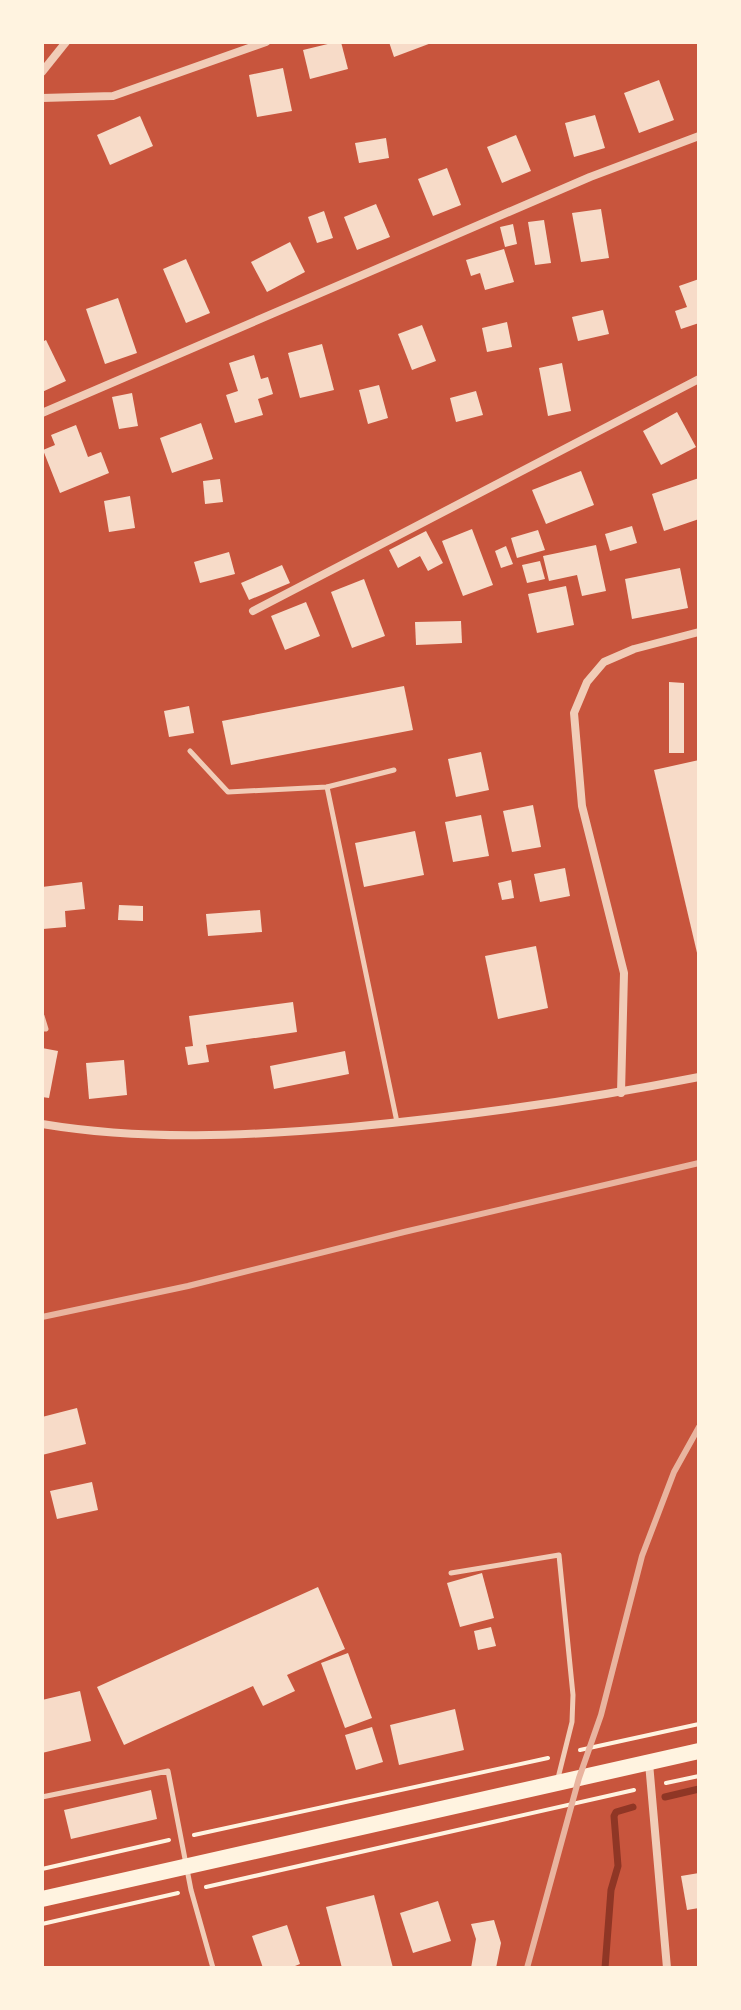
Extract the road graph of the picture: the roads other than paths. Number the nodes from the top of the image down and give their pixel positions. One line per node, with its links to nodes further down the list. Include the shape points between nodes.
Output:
1 (66, 42): 3 (street)
2 (266, 42): 4 (street, via 113,96)
3 (42, 72)
4 (42, 98)
5 (699, 136): 7 (street, via 590,177)
6 (699, 379): 8 (street)
7 (42, 413)
8 (253, 611)
9 (699, 632): 16 (street, via 604,662 587,682 574,713 582,806 624,973)
10 (190, 751): 12 (lane, via 228,792)
11 (394, 770): 12 (lane)
12 (327, 787): 17 (lane)
13 (42, 1016): 14 (lane)
14 (42, 1029)
15 (699, 1077): 16 (street)
16 (621, 1093): 17 (street)
17 (397, 1122): 18 (street, via 269,1134 187,1135)
18 (42, 1124)
19 (451, 1573): 22 (lane, via 559,1555 573,1695)
20 (699, 1751): 21 (main road)
21 (649, 1762): 22 (main road); 27 (street)
22 (557, 1783): 24 (main road)
23 (42, 1797): 24 (lane, via 168,1771)
24 (186, 1867): 25 (main road); 26 (lane)
25 (42, 1899)
26 (213, 1968)
27 (667, 1968)

